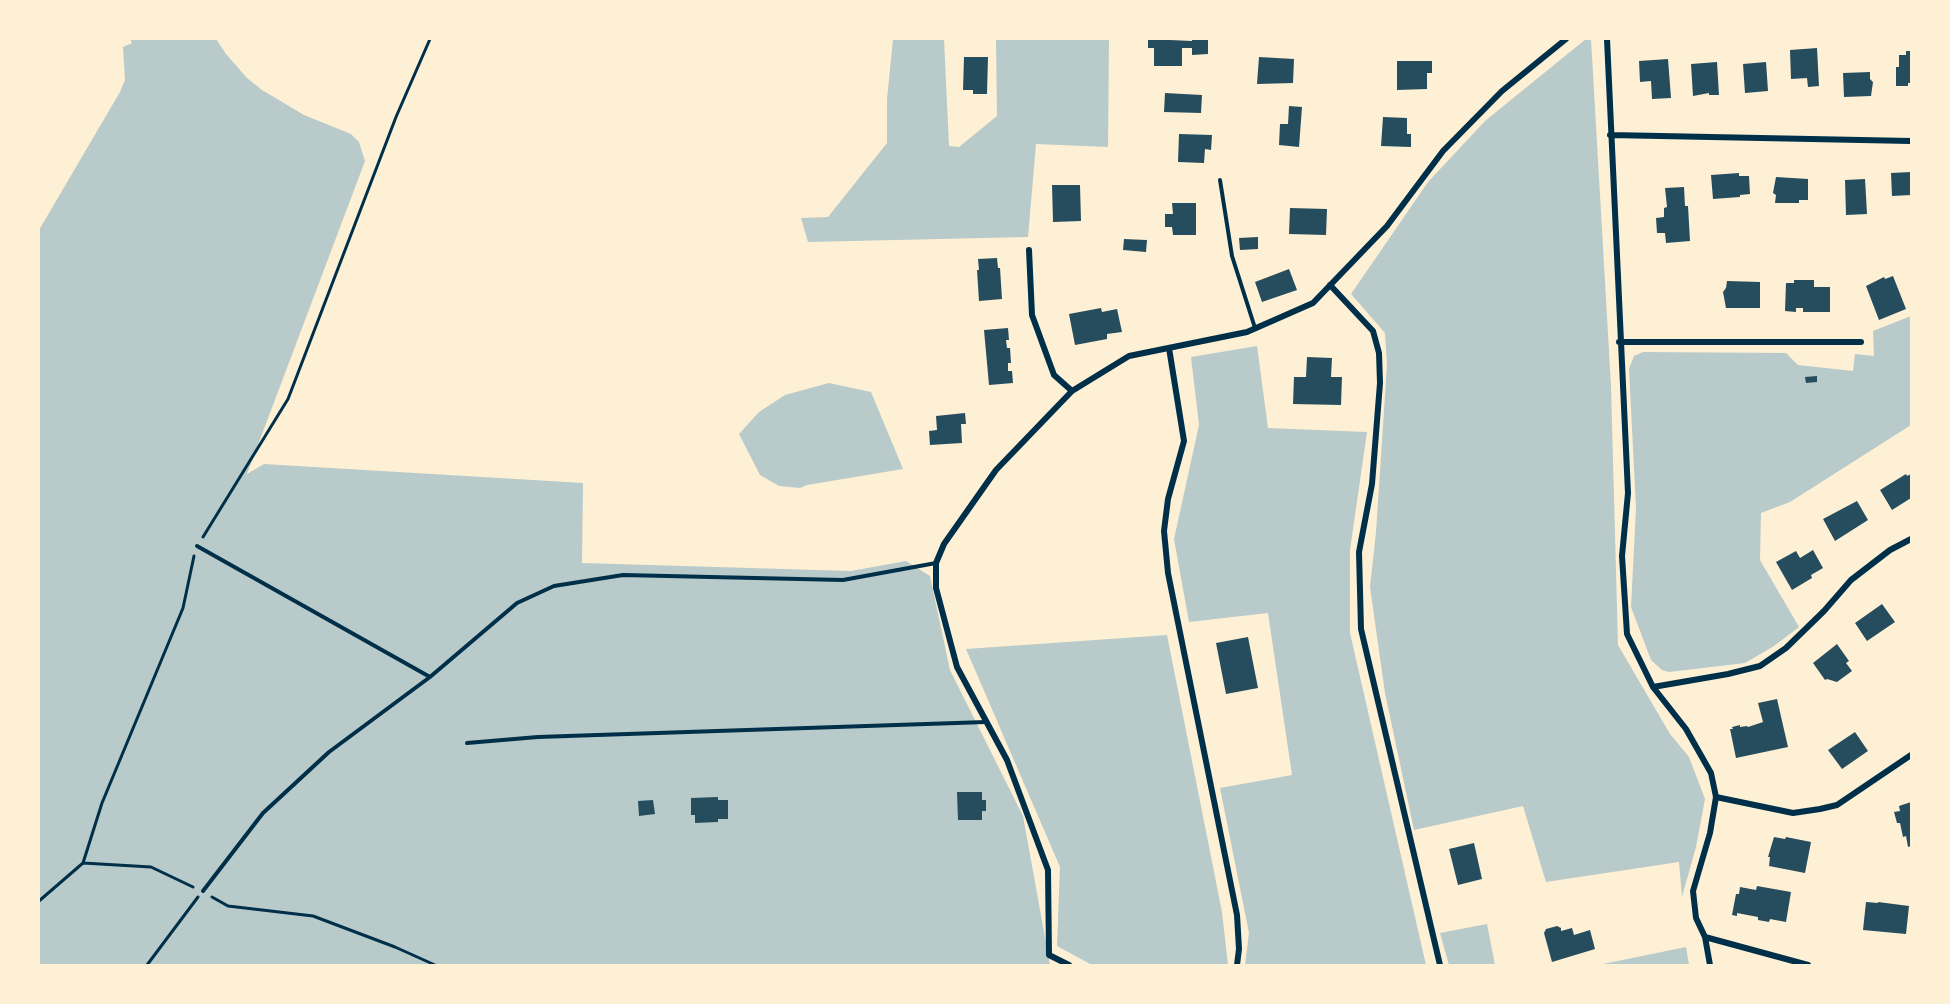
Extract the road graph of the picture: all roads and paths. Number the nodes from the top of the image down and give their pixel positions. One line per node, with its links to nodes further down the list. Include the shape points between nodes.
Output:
1 (430, 39): 15 (path, via 396,117 288,399)
2 (1566, 39): 8 (street, via 1502,91 1443,151 1387,226)
3 (1607, 39): 4 (street)
4 (1610, 135): 5 (street); 10 (street)
5 (1911, 141)
6 (1220, 180): 9 (lane, via 1232,256)
7 (1029, 250): 13 (street, via 1032,315 1054,375)
8 (1330, 285): 9 (street, via 1313,303); 31 (street, via 1372,331 1379,353 1372,484 1359,552 1361,629)
9 (1255, 328): 12 (street)
10 (1619, 342): 11 (street); 18 (street, via 1628,493 1622,556 1627,634)
11 (1861, 342)
12 (1169, 348): 13 (street, via 1129,356); 30 (street, via 1184,441 1168,499 1164,531 1168,573 1237,915)
13 (1072, 391): 16 (street, via 996,470 944,544)
14 (1911, 539): 18 (street, via 1851,580 1786,648 1760,666)
15 (196, 546): 17 (lane); 23 (path, via 183,608 102,803)
16 (936, 563): 17 (lane, via 843,580 622,575 554,586 517,603); 19 (street, via 936,588 957,667)
17 (430, 677): 24 (lane, via 329,752 263,813)
18 (1653, 687): 22 (street, via 1686,729 1711,773)
19 (987, 722): 20 (lane, via 538,737); 29 (street, via 1007,760 1048,870 1049,955)
20 (467, 743)
21 (1911, 755): 22 (street, via 1837,805 1820,809 1793,813)
22 (1716, 797): 26 (street, via 1693,891 1696,918)
23 (82, 863): 24 (path, via 151,867); 25 (path)
24 (203, 891): 27 (path); 28 (path, via 228,906 313,916)
25 (39, 901)
26 (1705, 937): 32 (street); 33 (street)
27 (147, 965)
28 (435, 965)
29 (1069, 965)
30 (1237, 965)
31 (1440, 965)
32 (1710, 965)
33 (1808, 965)

